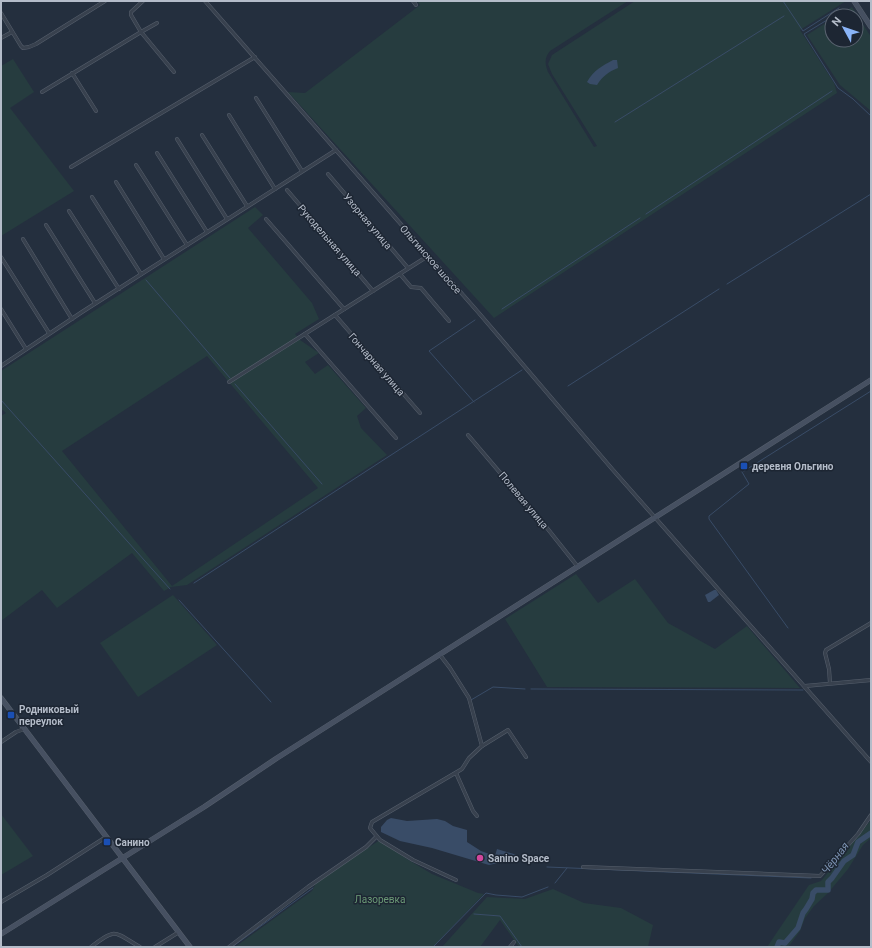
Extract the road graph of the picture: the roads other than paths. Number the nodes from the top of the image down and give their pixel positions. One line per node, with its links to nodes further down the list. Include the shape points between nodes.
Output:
1 (105, 1): 10 (street, via 27,48 21,46)
2 (143, 1): 11 (street, via 131,12)
3 (205, 1): 13 (street, Ольгинское шоссе)
4 (413, 1): 6 (street)
5 (854, 1): 9 (street)
6 (416, 5)
7 (1, 13): 10 (street)
8 (157, 23): 11 (street)
9 (871, 27)
10 (12, 32): 12 (street)
11 (141, 32): 14 (street); 15 (street)
12 (1, 38)
13 (255, 57): 22 (street, Ольгинское шоссе); 25 (street)
14 (174, 72)
15 (72, 73): 16 (street); 18 (street)
16 (42, 92)
17 (256, 98): 26 (street)
18 (96, 111)
19 (229, 115): 29 (street)
20 (202, 135): 32 (street)
21 (177, 139): 34 (street)
22 (336, 150): 26 (street); 40 (street, Ольгинское шоссе)
23 (158, 153): 37 (street)
24 (136, 165): 39 (street)
25 (71, 167)
26 (302, 171): 29 (street)
27 (328, 174): 43 (street, Узорная улица)
28 (116, 182): 42 (street)
29 (275, 189): 32 (street)
30 (287, 190): 47 (street, Рукодельная улица)
31 (92, 197): 44 (street)
32 (247, 206): 34 (street)
33 (69, 211): 46 (street)
34 (227, 219): 37 (street)
35 (266, 219): 50 (street)
36 (46, 225): 48 (street)
37 (207, 232): 39 (street)
38 (23, 239): 52 (street)
39 (187, 245): 42 (street)
40 (428, 256): 43 (street); 63 (street, Ольгинское шоссе)
41 (1, 257): 54 (street)
42 (164, 259): 44 (street)
43 (408, 268): 45 (street)
44 (141, 274): 46 (street)
45 (400, 274): 47 (street); 53 (street, via 411,287 420,288)
46 (118, 289): 48 (street)
47 (373, 291): 50 (street)
48 (95, 304): 52 (street)
49 (1, 308): 56 (street)
50 (344, 309): 51 (street)
51 (335, 315): 55 (street); 60 (street, Гончарная улица)
52 (72, 319): 54 (street)
53 (449, 322)
54 (49, 333): 56 (street)
55 (305, 334): 59 (street); 62 (street)
56 (26, 349): 57 (street)
57 (1, 364)
58 (871, 380): 63 (street)
59 (229, 382)
60 (420, 413)
61 (468, 435): 64 (street, Полевая улица)
62 (396, 438)
63 (655, 517): 64 (street); 69 (street, Ольгинское шоссе)
64 (578, 567): 66 (street)
65 (871, 623): 68 (street, via 826,650)
66 (440, 655): 73 (street, via 469,698); 81 (street)
67 (871, 680): 68 (street)
68 (830, 684): 69 (street)
69 (804, 686): 75 (street, Ольгинское шоссе)
70 (1, 698): 71 (street)
71 (24, 729): 72 (street); 79 (street)
72 (1, 742)
73 (482, 746): 74 (street, via 508,730); 76 (street)
74 (526, 757)
75 (871, 762)
76 (456, 773): 78 (street); 80 (street, via 372,822 370,828)
77 (871, 815): 82 (street, via 858,834 820,876)
78 (477, 816)
79 (106, 837): 81 (street); 84 (street)
80 (376, 837): 83 (street, via 413,860); 92 (street, via 366,847)
81 (122, 858): 85 (street); 86 (street)
82 (583, 867)
83 (456, 880)
84 (1, 902)
85 (179, 932): 90 (street); 91 (street)
86 (1, 934)
87 (514, 942): 93 (street)
88 (91, 947): 89 (street, via 111,933)
89 (140, 947)
90 (155, 947)
91 (190, 947)
92 (229, 947)
93 (510, 947)

